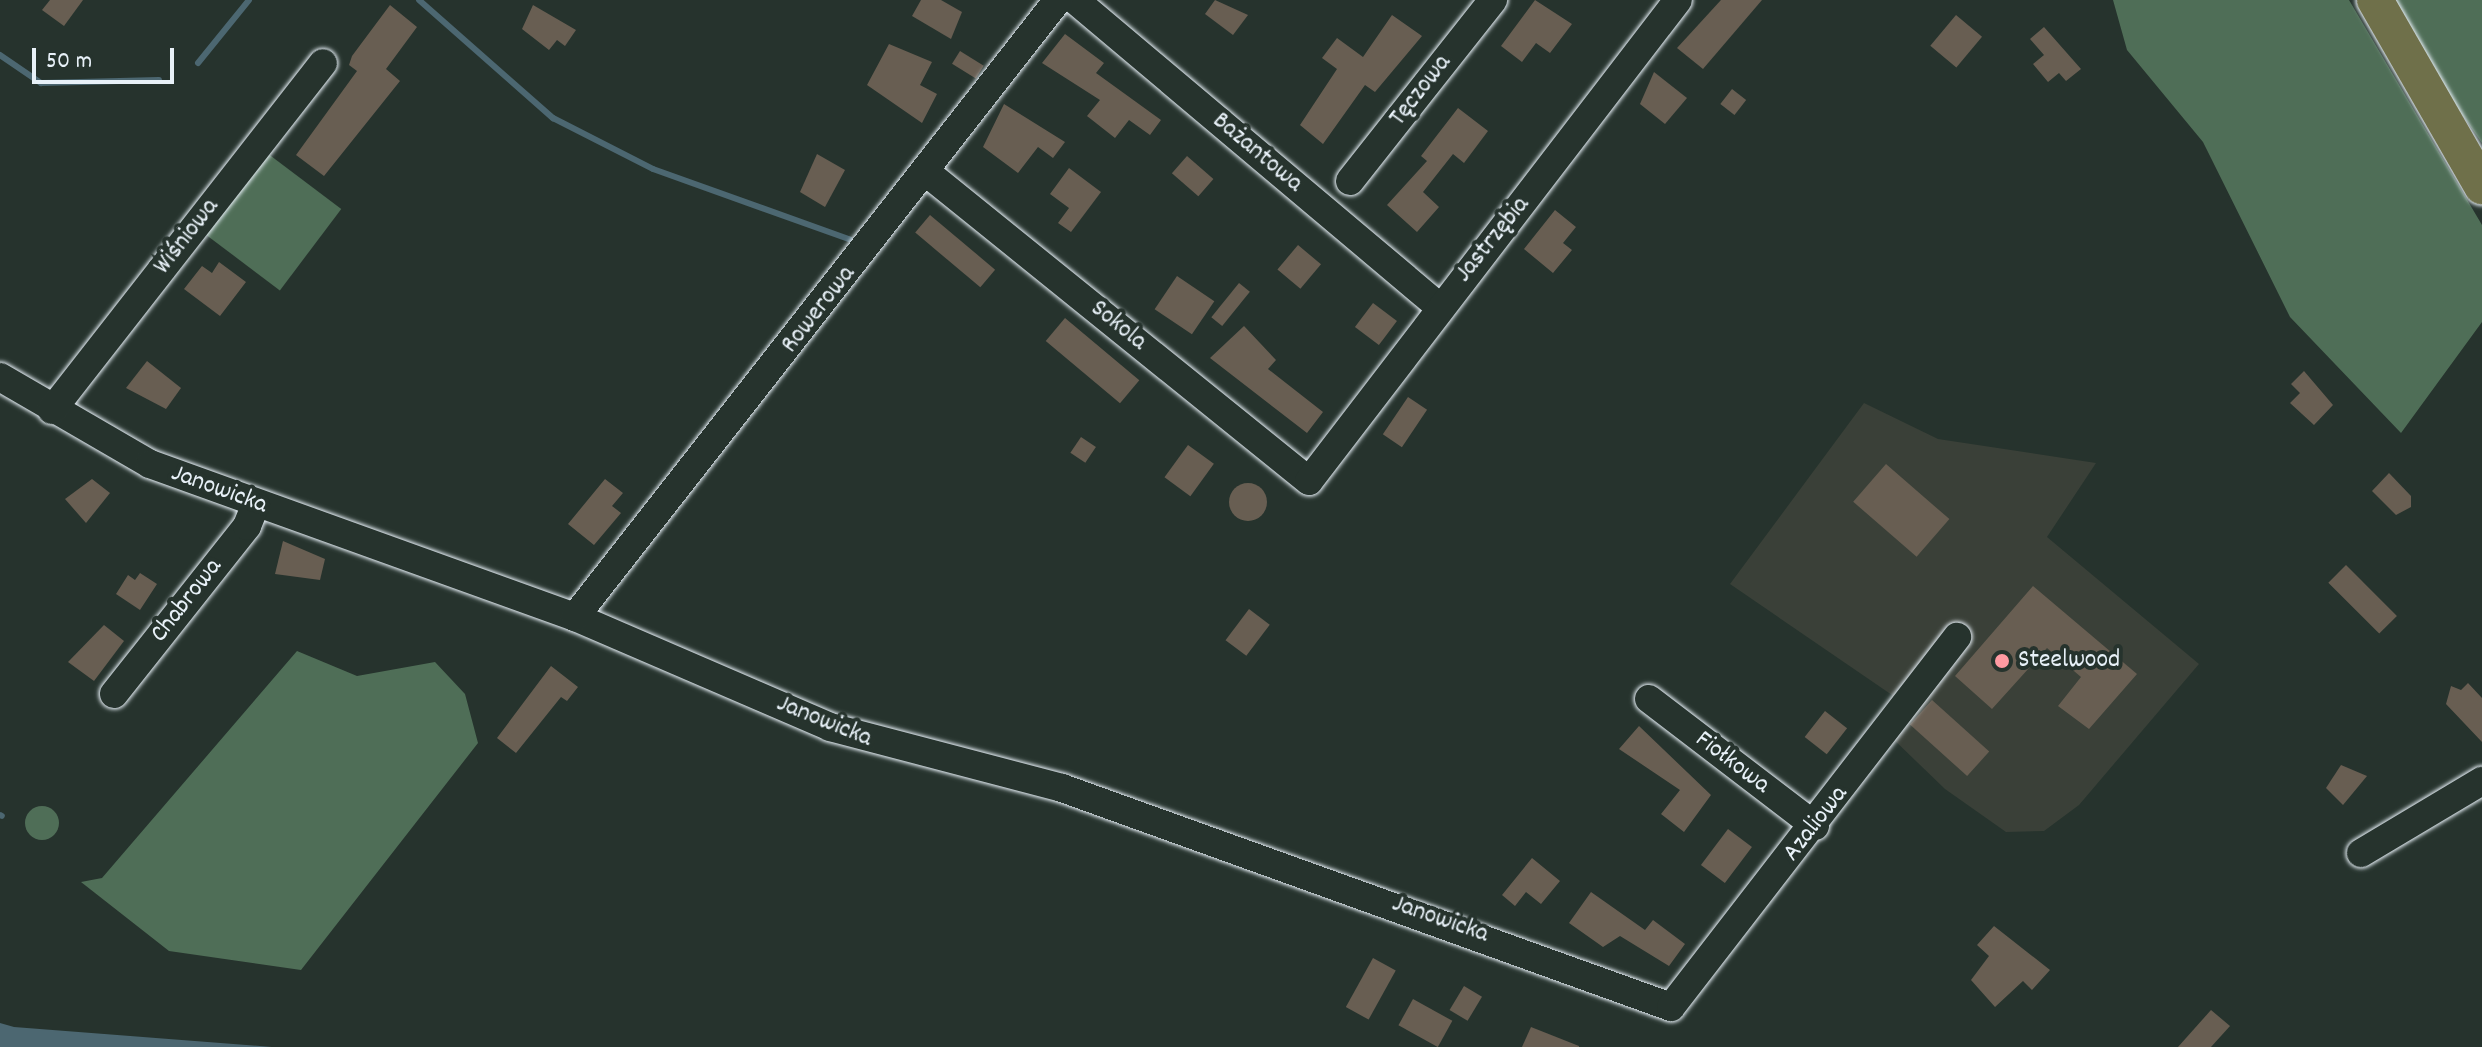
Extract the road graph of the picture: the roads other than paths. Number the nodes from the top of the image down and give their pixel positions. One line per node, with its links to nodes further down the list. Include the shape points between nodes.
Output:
1 (1058, 0): 7 (street, Rowerowa)
2 (1075, 0): 10 (street, Bażantowa)
3 (1493, 0): 8 (street, Tęczowa)
4 (1678, 0): 10 (street, Jastrzębia)
5 (2375, 0): 9 (main road)
6 (323, 63): 12 (street, Wiśniowa)
7 (926, 172): 13 (street, Sokola); 15 (street, Rowerowa)
8 (1350, 181)
9 (2482, 186)
10 (1439, 306): 13 (street, Jastrzębia)
11 (0, 377): 12 (street, Janowicka)
12 (52, 410): 14 (street, Janowicka, via 150,464)
13 (1309, 481)
14 (256, 504): 15 (street, Janowicka); 17 (street, Chabrowa, via 247,526)
15 (575, 617): 22 (street, Janowicka, via 860,738 1062,788)
16 (1957, 637): 20 (street, Azaliowa)
17 (114, 694)
18 (1649, 699): 20 (street, Fiołkowa)
19 (2482, 781): 21 (street)
20 (1815, 826): 22 (street, Azaliowa)
21 (2361, 853)
22 (1671, 1007)

